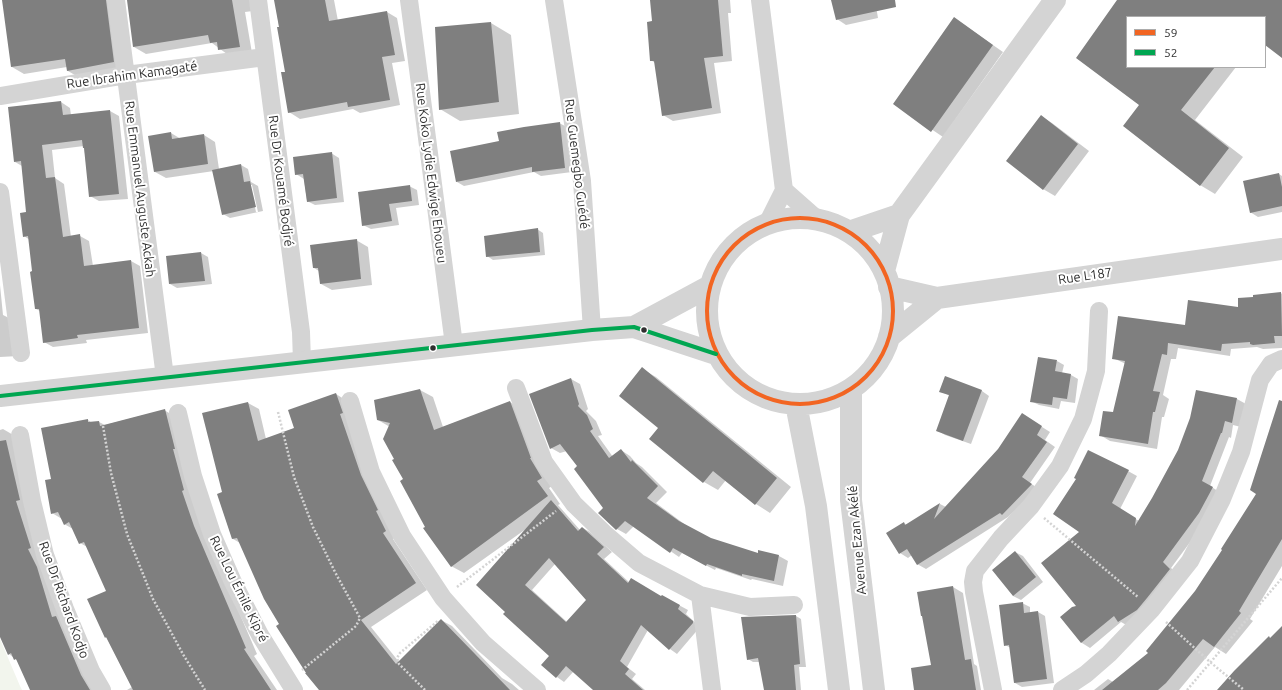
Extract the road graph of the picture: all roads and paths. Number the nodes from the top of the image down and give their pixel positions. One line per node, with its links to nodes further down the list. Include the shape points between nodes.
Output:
1 (116, 0): 8 (street, Rue Emmanuel Auguste Ackah)
2 (258, 0): 7 (street, Rue Dr Kouamé Bodjré)
3 (409, 0): 25 (street, Rue Koko Lydie Edwige Ehoueu)
4 (554, 0): 23 (street, Rue Guemegbo Guédé, via 582,181)
5 (760, 0): 10 (street)
6 (1055, 0): 12 (street)
7 (265, 57): 8 (street, Rue Ibrahim Kamagaté); 29 (street, Rue Dr Kouamé Bodjré, via 301,332)
8 (126, 75): 9 (street, Rue Ibrahim Kamagaté); 30 (street, Rue Emmanuel Auguste Ackah)
9 (0, 96)
10 (784, 190): 13 (street); 14 (street)
11 (0, 192): 16 (street)
12 (899, 214): 15 (street); 18 (street)
13 (818, 220): 14 (street, via 792,218); 15 (street)
14 (767, 224): 19 (street, via 748,234 731,248 718,266)
15 (849, 232): 18 (street, via 869,249)
16 (3, 235): 26 (street)
17 (1282, 249): 20 (street, Rue L187)
18 (887, 279): 20 (street, Rue L187); 24 (street, via 893,312)
19 (710, 286): 22 (street); 27 (street, via 706,321)
20 (937, 298): 24 (street)
21 (1098, 311): 53 (street, via 1096,371 1083,419 1060,466 1031,506 975,571 974,592)
22 (634, 326): 23 (street); 27 (street)
23 (592, 330): 25 (street)
24 (889, 337): 32 (street, via 875,367)
25 (454, 345): 29 (street)
26 (21, 353)
27 (716, 354): 35 (street, via 739,384 770,400)
28 (1282, 359): 54 (street, via 1272,364 1260,380 1241,452 1225,492 1190,561 1152,609 1109,654)
29 (302, 362): 30 (street)
30 (165, 377): 33 (street)
31 (516, 388): 40 (street, via 544,462)
32 (851, 390): 35 (street, via 826,401); 52 (street, Avenue Ezan Akélé, via 852,500)
33 (0, 396)
34 (350, 401): 43 (street, via 371,472 402,536)
35 (796, 404): 51 (street, via 816,506)
36 (278, 412): 45 (path, via 294,477 313,527 360,618 356,626)
37 (178, 413): 45 (street, Rue Lou Émile Kipré, via 192,476 212,534 239,596)
38 (103, 426): 47 (path, via 111,473 128,534 153,599)
39 (20, 435): 46 (street, Rue Dr Richard Kodjo, via 45,555 91,671)
40 (571, 499): 42 (street, via 604,533 639,563); 43 (path)
41 (1282, 578): 55 (path)
42 (700, 595): 44 (street, via 750,607); 50 (street)
43 (448, 604): 48 (path, via 398,656 399,664); 49 (street, via 483,643)
44 (794, 605)
45 (291, 686)
46 (102, 690)
47 (205, 690)
48 (425, 690)
49 (536, 690)
50 (712, 690)
51 (839, 690)
52 (874, 690)
53 (993, 690)
54 (1062, 690)
55 (1187, 690)

